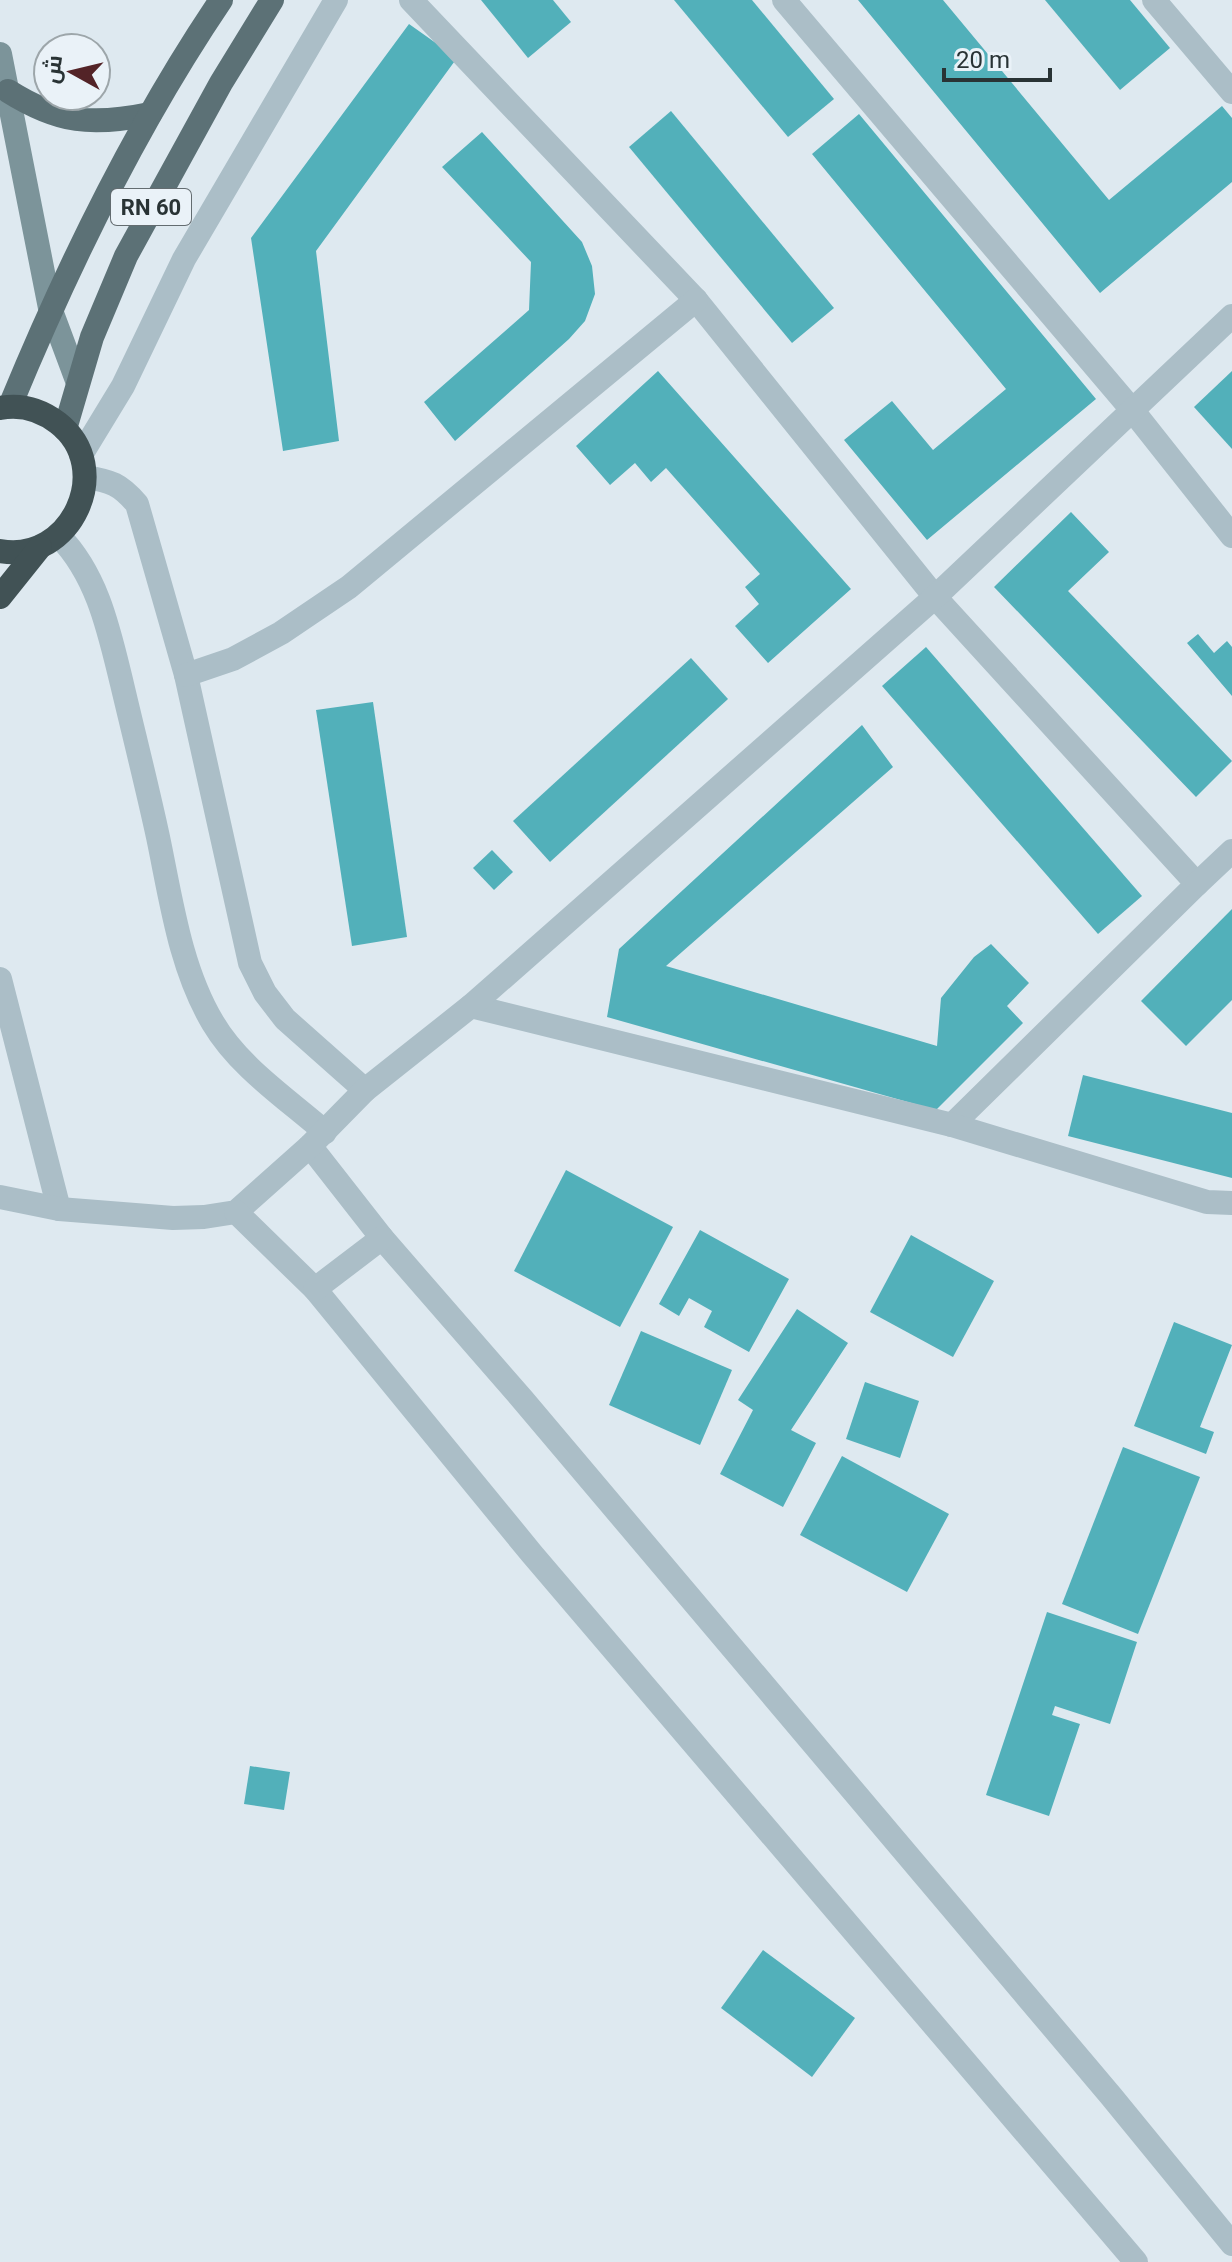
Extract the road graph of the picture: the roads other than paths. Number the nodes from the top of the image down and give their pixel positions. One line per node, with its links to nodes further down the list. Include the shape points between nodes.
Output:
1 (221, 0): 10 (main road, RN 60)
2 (272, 0): 14 (main road, RN 60, via 126,256)
3 (336, 0): 18 (street, via 184,259)
4 (411, 0): 11 (street)
5 (784, 0): 16 (street)
6 (1154, 0): 9 (street)
7 (0, 54): 8 (street)
8 (8, 91): 10 (main road, via 65,118 97,122); 12 (street)
9 (1232, 92)
10 (150, 114): 12 (main road, RN 60)
11 (696, 300): 23 (street); 24 (street, via 349,587 245,653)
12 (50, 308): 14 (street); 15 (main road, RN 60)
13 (1232, 316): 16 (street)
14 (78, 383): 17 (main road, RN 60)
15 (5, 407): 17 (highway, via 30,408)
16 (1133, 411): 19 (street); 23 (street)
17 (65, 429): 18 (highway)
18 (83, 466): 20 (highway, via 83,499 73,520); 24 (street, via 126,491 137,504)
19 (1232, 536)
20 (49, 542): 21 (highway, via 22,552); 22 (highway); 31 (street, via 75,552 101,605 177,927 200,999 241,1060)
21 (0, 551)
22 (0, 597)
23 (935, 597): 26 (street); 28 (street)
24 (186, 675): 29 (street, via 250,963 285,1019)
25 (1232, 851): 26 (street)
26 (1197, 884): 30 (street)
27 (0, 979): 34 (street)
28 (471, 1006): 29 (street); 30 (street)
29 (365, 1090): 31 (street)
30 (952, 1125): 33 (street, via 1207,1202)
31 (318, 1139): 35 (street); 36 (street)
32 (0, 1197): 34 (street)
33 (1232, 1203)
34 (59, 1209): 35 (street, via 173,1218)
35 (236, 1212): 37 (street)
36 (382, 1238): 37 (street); 38 (street)
37 (315, 1289): 39 (street, via 532,1554)
38 (1232, 2244)
39 (1136, 2262)

